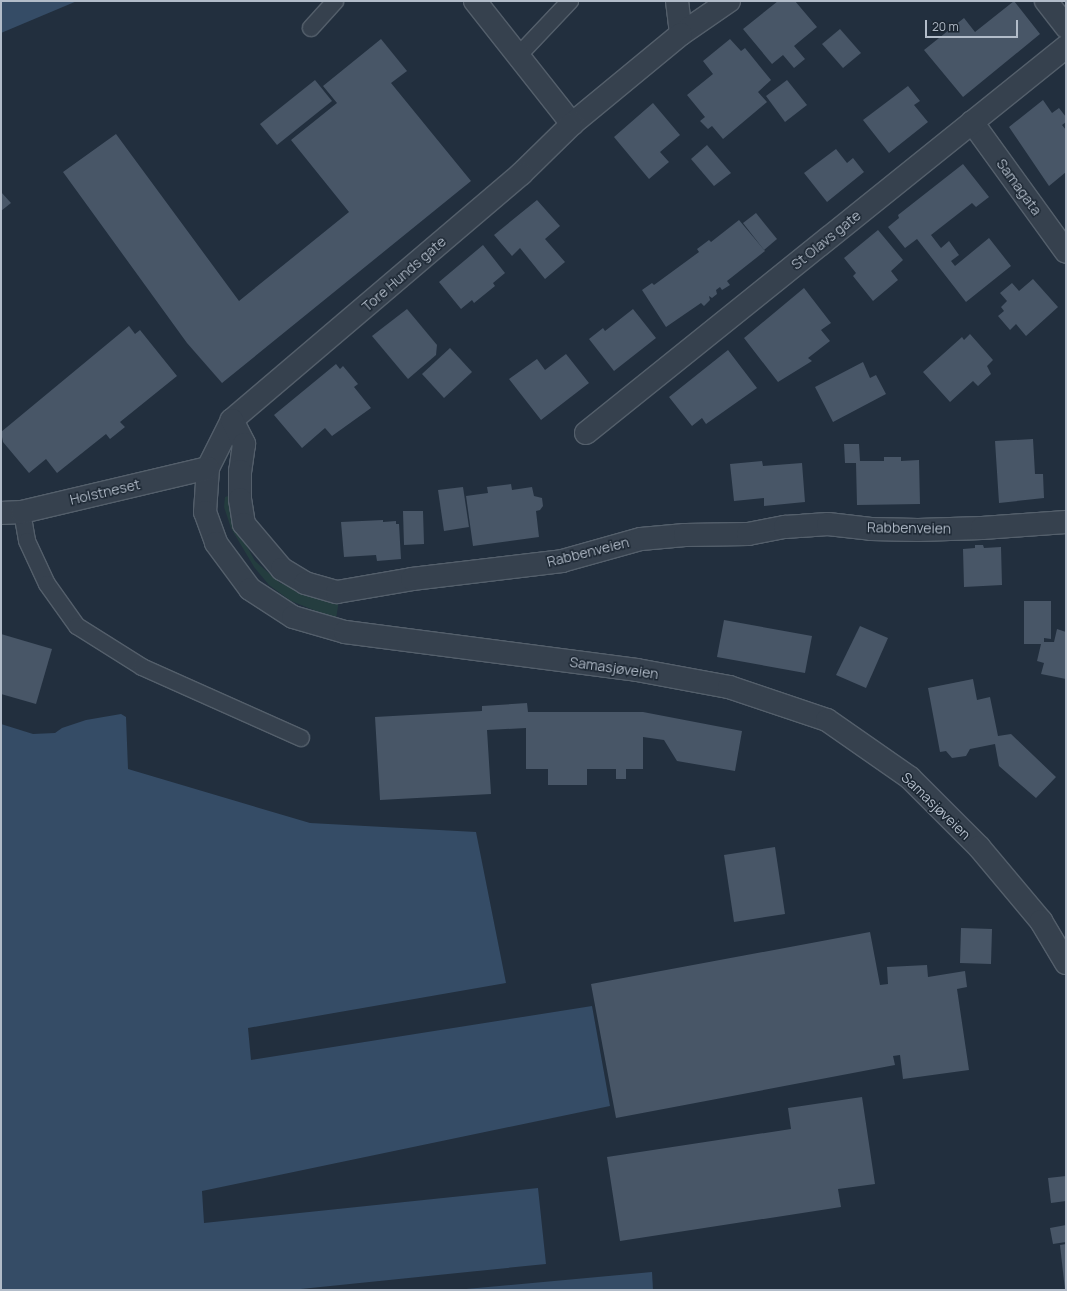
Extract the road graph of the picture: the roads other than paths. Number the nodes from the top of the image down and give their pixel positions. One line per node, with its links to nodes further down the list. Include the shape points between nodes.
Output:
1 (335, 1): 8 (lane)
2 (475, 1): 11 (street)
3 (570, 1): 11 (lane)
4 (678, 1): 9 (street)
5 (729, 1): 9 (street, Tore Hunds gate)
6 (1046, 1): 7 (street)
7 (1066, 27)
8 (311, 28)
9 (681, 34): 13 (street, Tore Hunds gate)
10 (1066, 47): 12 (street, St Olavs gate)
11 (518, 56): 13 (street)
12 (972, 122): 14 (street, Samagata); 16 (street, St Olavs gate)
13 (572, 124): 15 (street, Tore Hunds gate, via 520,174)
14 (1066, 252)
15 (232, 420): 17 (street, Samasjøveien); 19 (street, Rabbenveien, via 244,444 240,471 240,499 244,524 282,569 305,583 337,592 412,579 562,561 641,539 678,535 748,534 785,527 828,524 871,529 918,530)
16 (586, 433)
17 (208, 468): 18 (street, Holstneset); 21 (street, Samasjøveien, via 205,512 216,542 250,589 293,617 345,632 637,670 730,687 827,720 910,778 979,847 1041,921)
18 (11, 512): 20 (lane, via 47,584 77,626 142,667)
19 (1066, 522)
20 (301, 738)
21 (1066, 963)

